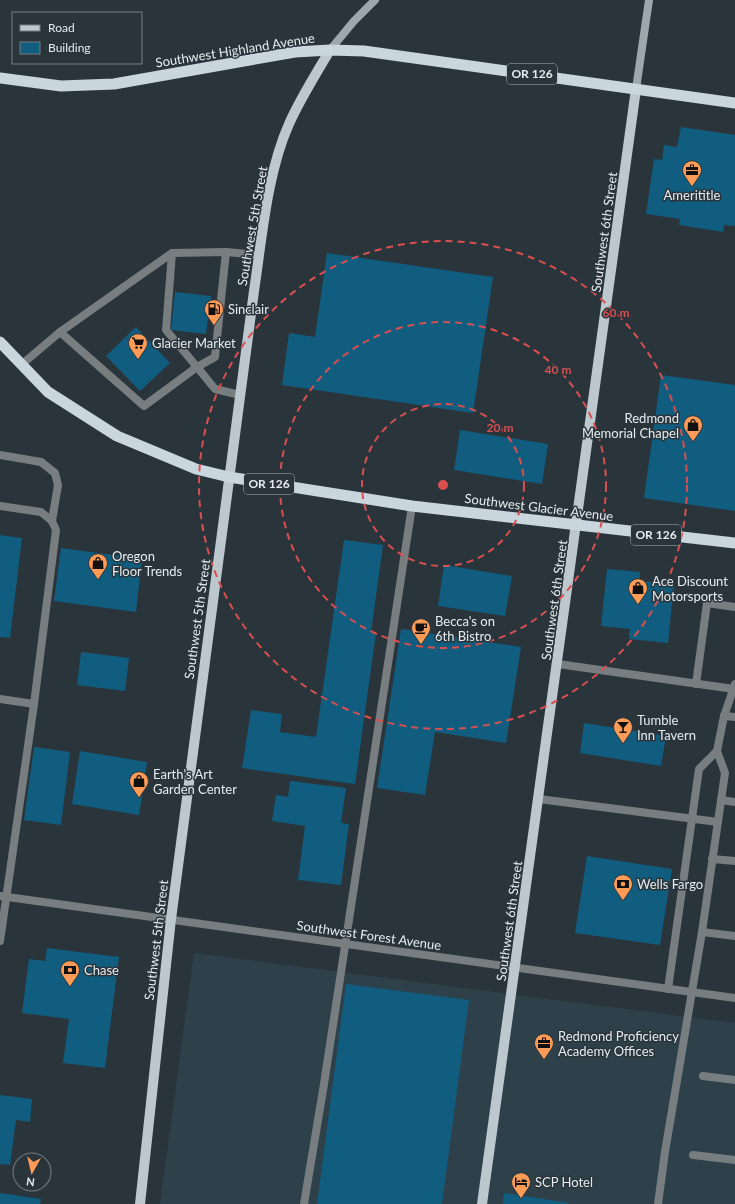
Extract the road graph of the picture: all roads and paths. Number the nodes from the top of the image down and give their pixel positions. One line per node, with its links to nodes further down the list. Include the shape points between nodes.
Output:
1 (375, 0): 3 (main road)
2 (649, 0): 5 (main road, Southwest 6th Street)
3 (330, 50): 4 (highway, Southwest Highland Avenue / OR 126, via 295,52 114,84 61,86); 5 (highway, Southwest Highland Avenue / OR 126, via 364,51); 9 (main road, Southwest 5th Street, via 289,125 275,165)
4 (0, 78)
5 (636, 89): 6 (highway, Southwest Highland Avenue / OR 126); 20 (main road, Southwest 6th Street)
6 (735, 103)
7 (226, 252): 8 (street); 9 (street); 13 (street, via 215,357)
8 (172, 253): 10 (street); 13 (street, via 166,330)
9 (259, 255): 14 (main road, Southwest 5th Street)
10 (60, 332): 12 (street); 13 (street, via 144,406)
11 (0, 342): 12 (highway, Southwest Glacier Avenue / OR 126)
12 (21, 365): 16 (highway, Southwest Glacier Avenue / OR 126, via 48,392 117,436 196,469)
13 (197, 366): 14 (street, via 215,389)
14 (240, 395): 16 (main road, Southwest 5th Street)
15 (0, 455): 19 (street, via 41,462 55,473 58,486)
16 (229, 478): 18 (highway, Southwest Glacier Avenue / OR 126); 39 (main road, Southwest 5th Street)
17 (0, 506): 19 (street, via 41,512)
18 (412, 506): 20 (highway, Southwest Glacier Avenue / OR 126); 43 (street)
19 (52, 521): 27 (street, via 56,530)
20 (577, 526): 21 (highway, Southwest Glacier Avenue / OR 126); 23 (main road, Southwest 6th Street)
21 (735, 543)
22 (735, 607): 24 (street, via 707,603)
23 (558, 664): 24 (street); 31 (main road, Southwest 6th Street)
24 (696, 684): 25 (street)
25 (735, 687): 28 (street)
26 (0, 699): 27 (street)
27 (34, 704): 38 (street)
28 (724, 716): 29 (street); 30 (street)
29 (735, 717)
30 (717, 751): 32 (street, via 725,773); 34 (street, via 699,769)
31 (539, 799): 34 (street); 44 (main road, Southwest 6th Street)
32 (721, 800): 33 (street); 35 (street)
33 (735, 802)
34 (692, 819): 35 (street); 45 (street)
35 (718, 822): 36 (street)
36 (712, 858): 37 (street); 40 (street)
37 (735, 861)
38 (3, 896): 39 (street, Southwest Forest Avenue); 42 (street)
39 (171, 919): 43 (street, Southwest Forest Avenue); 52 (main road, Southwest 5th Street)
40 (702, 932): 41 (street); 46 (street)
41 (735, 936)
42 (0, 942)
43 (344, 944): 44 (street, Southwest Forest Avenue); 53 (street)
44 (515, 968): 45 (street, Southwest Forest Avenue); 54 (main road, Southwest 6th Street)
45 (668, 989): 46 (street, Southwest Forest Avenue)
46 (693, 992): 47 (street, Southwest Forest Avenue); 55 (street)
47 (735, 998)
48 (703, 1076): 49 (street)
49 (735, 1080)
50 (693, 1155): 51 (street)
51 (735, 1160)
52 (140, 1204)
53 (304, 1204)
54 (482, 1204)
55 (658, 1204)

